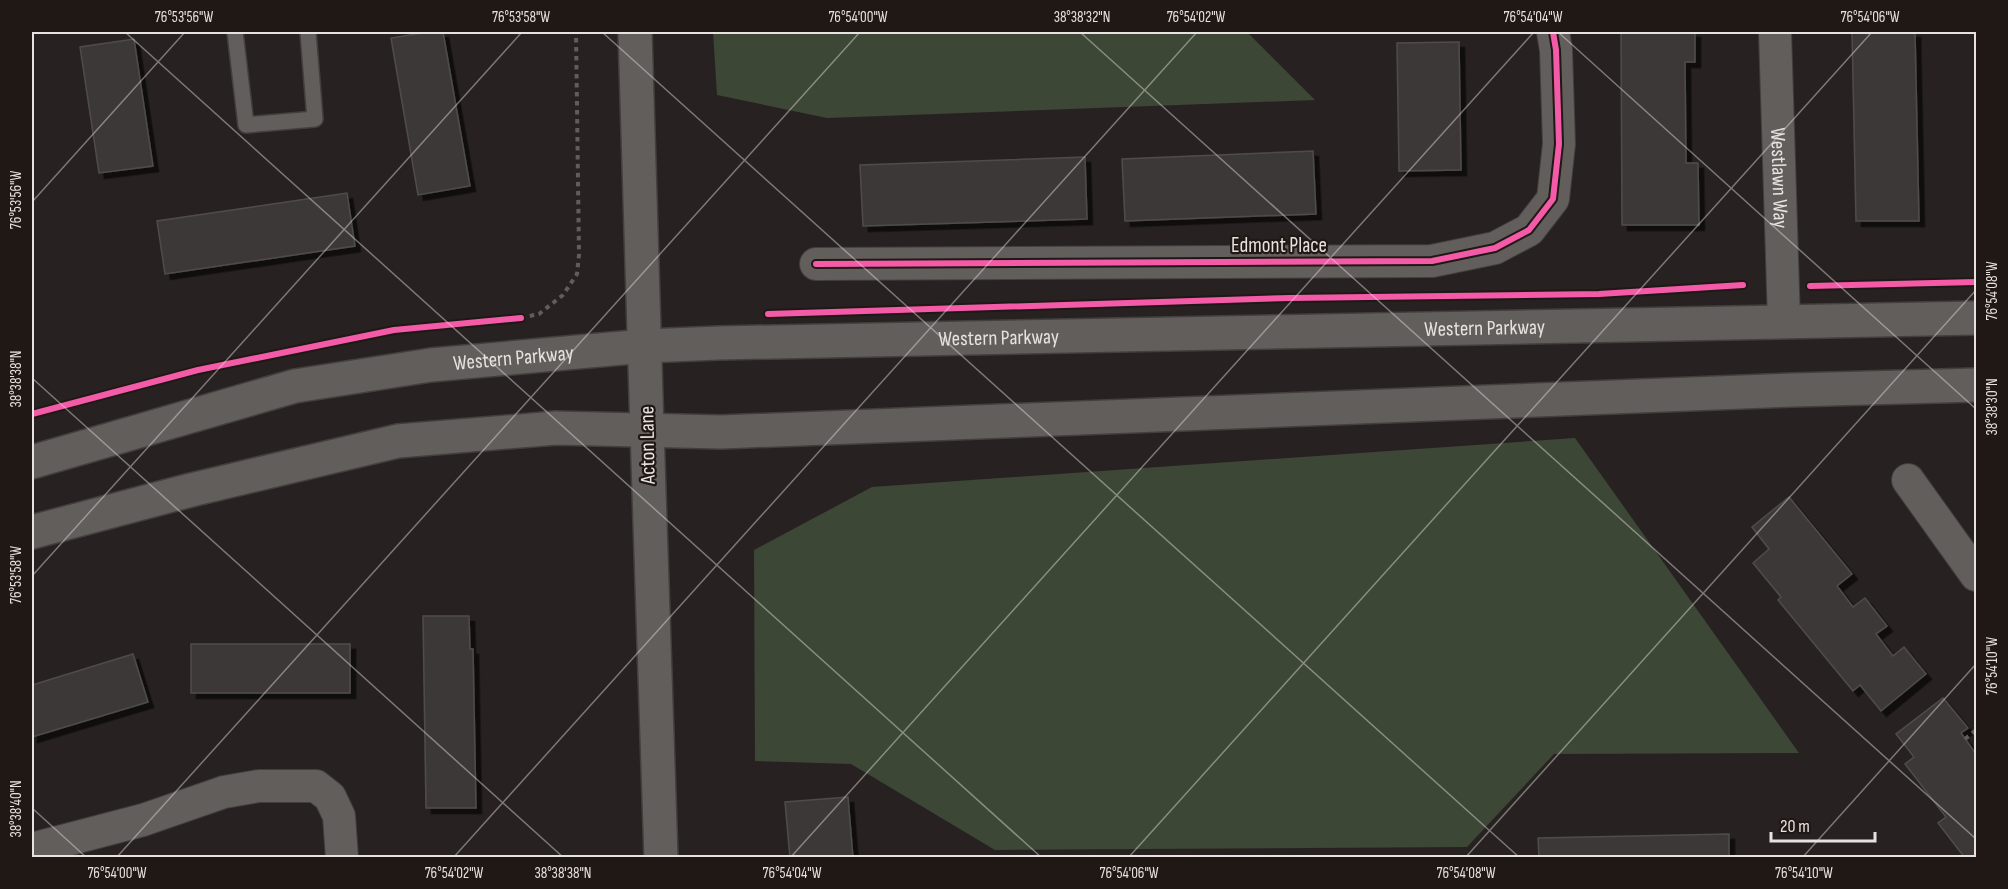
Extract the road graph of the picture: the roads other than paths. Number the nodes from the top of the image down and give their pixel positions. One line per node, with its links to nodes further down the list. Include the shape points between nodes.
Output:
1 (235, 32): 2 (lane, via 246,125 315,119)
2 (308, 32)
3 (635, 32): 9 (main road, Acton Lane)
4 (1553, 32): 6 (street, Edmont Place, via 1559,144 1553,199 1529,230 1495,248 1432,261)
5 (1775, 32): 8 (street, Westlawn Way)
6 (816, 264)
7 (1977, 318): 8 (main road, Western Parkway)
8 (1784, 322): 9 (main road, Western Parkway)
9 (645, 346): 11 (main road, Acton Lane); 12 (main road, Western Parkway, via 431,365 295,386)
10 (1977, 385): 11 (main road, via 721,432)
11 (647, 430): 14 (main road, via 556,428 398,441); 18 (main road, Acton Lane)
12 (32, 462)
13 (1908, 480): 15 (street)
14 (32, 532)
15 (1977, 574)
16 (32, 849): 17 (street, via 143,820 224,792 259,786 315,786 330,797 339,816)
17 (342, 858)
18 (661, 858)

